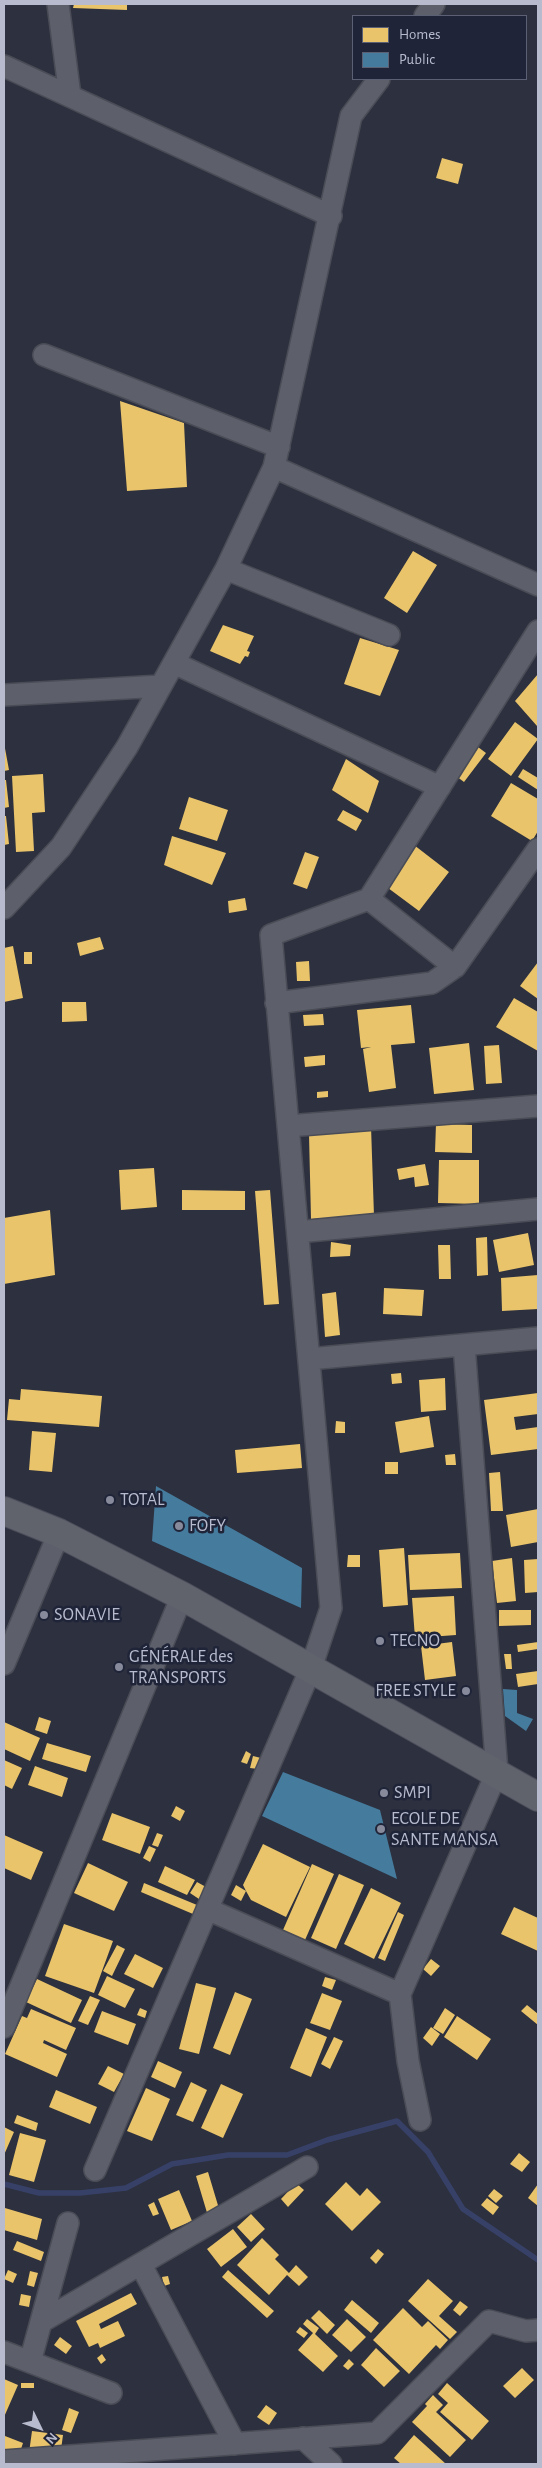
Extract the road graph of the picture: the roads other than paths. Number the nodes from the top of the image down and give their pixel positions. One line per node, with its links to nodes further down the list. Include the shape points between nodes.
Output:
1 (58, 4): 6 (street)
2 (434, 4): 3 (street)
3 (426, 15)
4 (4, 66): 6 (street)
5 (378, 80): 7 (street, via 351,116)
6 (70, 96): 7 (street)
7 (331, 216): 9 (street)
8 (44, 355): 9 (street)
9 (279, 447): 10 (street)
10 (274, 468): 11 (street); 12 (street)
11 (226, 569): 14 (street); 15 (street)
12 (538, 585)
13 (538, 631): 18 (street)
14 (388, 635)
15 (174, 663): 16 (street); 18 (street)
16 (161, 686): 17 (street); 21 (street, via 127,747 61,847)
17 (4, 695)
18 (440, 787): 20 (street)
19 (538, 849): 22 (street)
20 (369, 899): 22 (street); 23 (street, via 271,935)
21 (4, 908)
22 (456, 967): 23 (street, via 432,983)
23 (276, 1003): 25 (street)
24 (538, 1106): 25 (street)
25 (288, 1126): 27 (street)
26 (538, 1209): 27 (street)
27 (298, 1232): 30 (street)
28 (538, 1338): 29 (street)
29 (464, 1345): 30 (street); 36 (street)
30 (309, 1360): 35 (street, via 331,1608)
31 (4, 1511): 32 (main road)
32 (59, 1533): 33 (main road); 34 (street)
33 (182, 1596): 35 (main road); 40 (street)
34 (4, 1664)
35 (311, 1668): 36 (main road); 38 (street)
36 (497, 1772): 37 (main road); 39 (street)
37 (538, 1797)
38 (207, 1909): 39 (street); 43 (street)
39 (400, 1994): 41 (street)
40 (6, 2016)
41 (420, 2120)
42 (307, 2167): 45 (street)
43 (95, 2170)
44 (68, 2223): 46 (street)
45 (141, 2265): 46 (street); 52 (street)
46 (41, 2322): 49 (street)
47 (538, 2330): 51 (street, via 526,2331 488,2321 377,2433)
48 (4, 2352): 49 (street)
49 (30, 2362): 50 (street)
50 (111, 2393)
51 (303, 2438): 52 (street); 55 (street)
52 (235, 2444): 53 (street)
53 (119, 2458): 54 (street)
54 (4, 2461)
55 (331, 2464)

